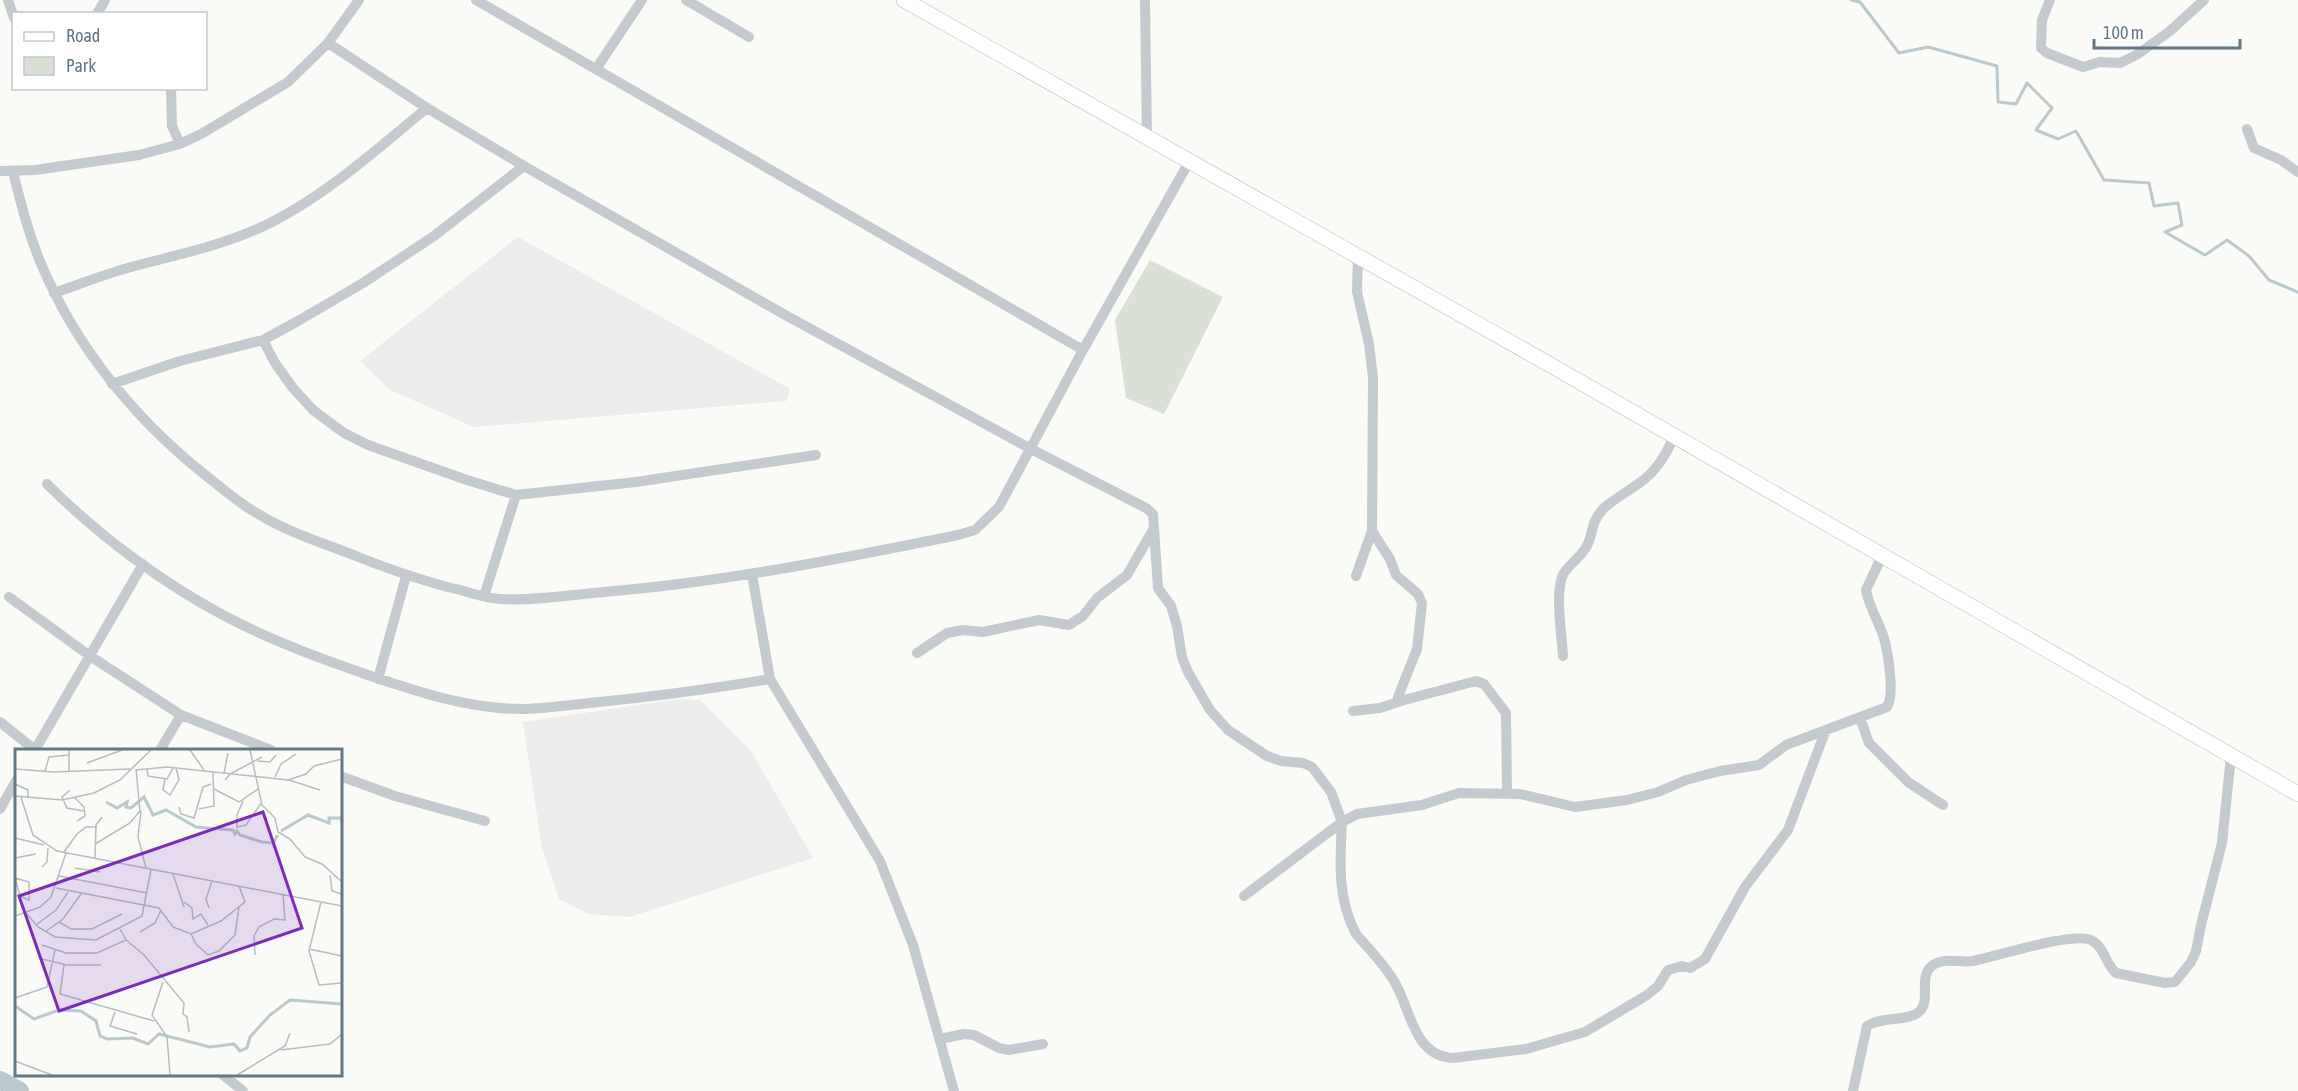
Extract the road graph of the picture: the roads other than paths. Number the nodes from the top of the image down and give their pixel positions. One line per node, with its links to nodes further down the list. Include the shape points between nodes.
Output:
1 (359, 0): 10 (street)
2 (476, 0): 11 (street)
3 (642, 0): 11 (street)
4 (686, 0): 9 (street)
5 (904, 0): 15 (main road)
6 (1145, 0): 15 (street)
7 (2050, 0): 8 (street, via 2042,20 2041,48 2086,67 2100,62 2120,63 2138,54)
8 (2204, 0)
9 (749, 37)
10 (328, 43): 13 (street); 16 (street, via 288,82)
11 (596, 69): 25 (street)
12 (171, 90): 16 (street, via 172,126)
13 (427, 108): 18 (street); 23 (street, via 313,199 270,222 225,242)
14 (2247, 129): 21 (street, via 2254,148)
15 (1147, 139): 17 (main road)
16 (180, 144): 20 (street, via 139,155)
17 (1189, 162): 22 (main road); 25 (street)
18 (524, 166): 24 (street, via 416,248); 28 (street)
19 (0, 171): 20 (street)
20 (13, 172): 23 (street, via 40,264)
21 (2298, 172)
22 (1358, 256): 27 (main road); 33 (street, via 1357,292 1373,378)
23 (54, 293): 26 (street)
24 (263, 340): 26 (street); 31 (street, via 293,388 313,410 344,433 368,445)
25 (1083, 350): 28 (street)
26 (112, 384): 37 (street, via 180,456 259,515)
27 (1674, 437): 34 (main road); 43 (street, via 1656,469 1596,517 1586,548 1565,572 1560,588)
28 (1030, 449): 32 (street, via 1146,508 1153,514); 36 (street, via 999,507 975,530)
29 (816, 455): 31 (street)
30 (47, 484): 35 (street, via 75,513)
31 (516, 495): 39 (street)
32 (1154, 526): 41 (street, via 1127,575 1069,625 1039,620 983,632 963,630 947,633); 64 (street, via 1158,588 1171,606 1188,672 1210,710 1228,730 1267,756 1312,767 1331,792)
33 (1372, 531): 38 (street); 46 (street, via 1396,576 1418,594 1422,603 1417,649 1397,694)
34 (1882, 556): 49 (street, via 1866,590 1884,638 1890,699 1887,707); 56 (main road)
35 (143, 564): 42 (street); 44 (street, via 227,617 287,645)
36 (752, 574): 39 (street, via 576,595 515,599); 45 (street)
37 (406, 576): 39 (street); 44 (street)
38 (1356, 576)
39 (484, 596)
40 (9, 597): 42 (street)
41 (917, 653)
42 (90, 656): 48 (street); 53 (street)
43 (1563, 656)
44 (378, 679): 45 (street, via 460,703 523,709)
45 (770, 679): 66 (street, via 880,861 913,945)
46 (1404, 700): 47 (street); 59 (street, via 1476,681 1484,684 1506,713)
47 (1353, 711)
48 (181, 715): 54 (street); 55 (street)
49 (1860, 718): 51 (street); 61 (street, via 1869,743 1908,782)
50 (0, 722): 52 (street)
51 (1825, 732): 59 (street, via 1786,745 1760,765 1720,771 1617,801 1575,807); 64 (street, via 1788,830 1745,887 1705,959 1690,968 1668,970 1647,995 1585,1032 1526,1049 1443,1058 1426,1047 1395,982 1351,925 1340,873)
52 (34, 749)
53 (36, 749)
54 (161, 749)
55 (268, 749)
56 (2231, 756): 60 (main road); 71 (street, via 2222,843 2196,951 2175,982 2116,973 2095,943 2083,938 1969,962 1941,961 1928,969 1925,976 1921,1011 1867,1026)
57 (342, 777): 63 (street)
58 (15, 783): 62 (street)
59 (1507, 793): 64 (street, via 1459,793 1422,805 1357,814)
60 (2298, 794)
61 (1942, 805)
62 (0, 809)
63 (485, 821)
64 (1342, 822): 65 (street)
65 (1244, 896)
66 (940, 1039): 67 (street, via 974,1035 1009,1050); 70 (street)
67 (1043, 1044)
68 (224, 1076): 69 (street)
69 (243, 1091)
70 (954, 1091)
71 (1853, 1091)

